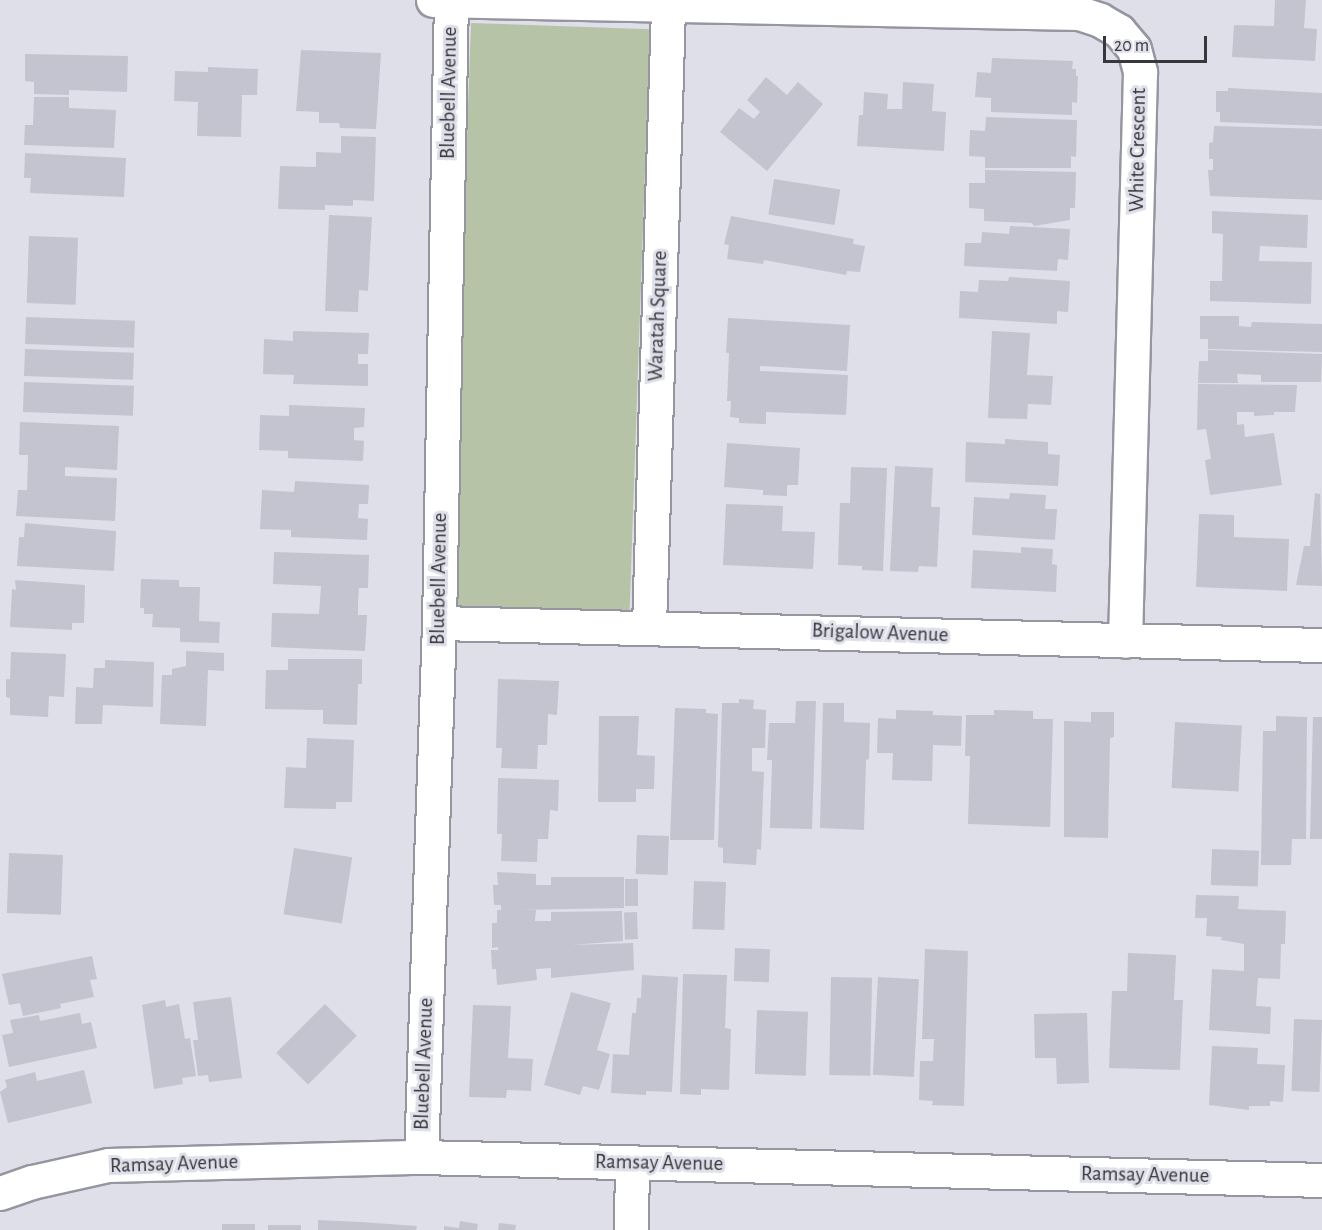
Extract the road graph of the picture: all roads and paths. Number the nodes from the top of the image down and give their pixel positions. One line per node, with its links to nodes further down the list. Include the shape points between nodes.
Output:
1 (433, 0): 2 (street, White Crescent)
2 (451, 0): 3 (street, White Crescent); 5 (street, Bluebell Avenue)
3 (557, 2): 4 (street, White Crescent)
4 (668, 6): 6 (street, Waratah Square); 7 (street, White Crescent, via 1079,14 1119,31 1134,49 1140,72)
5 (439, 622): 6 (street, Brigalow Avenue); 9 (street, Bluebell Avenue)
6 (649, 626): 7 (street, Brigalow Avenue)
7 (1125, 641): 8 (street, Brigalow Avenue)
8 (1322, 645)
9 (421, 1157): 10 (street, Ramsay Avenue); 12 (street, Ramsay Avenue, via 108,1165)
10 (632, 1162): 11 (street, Ramsay Avenue); 13 (street)
11 (1322, 1180)
12 (0, 1193)
13 (632, 1230)

